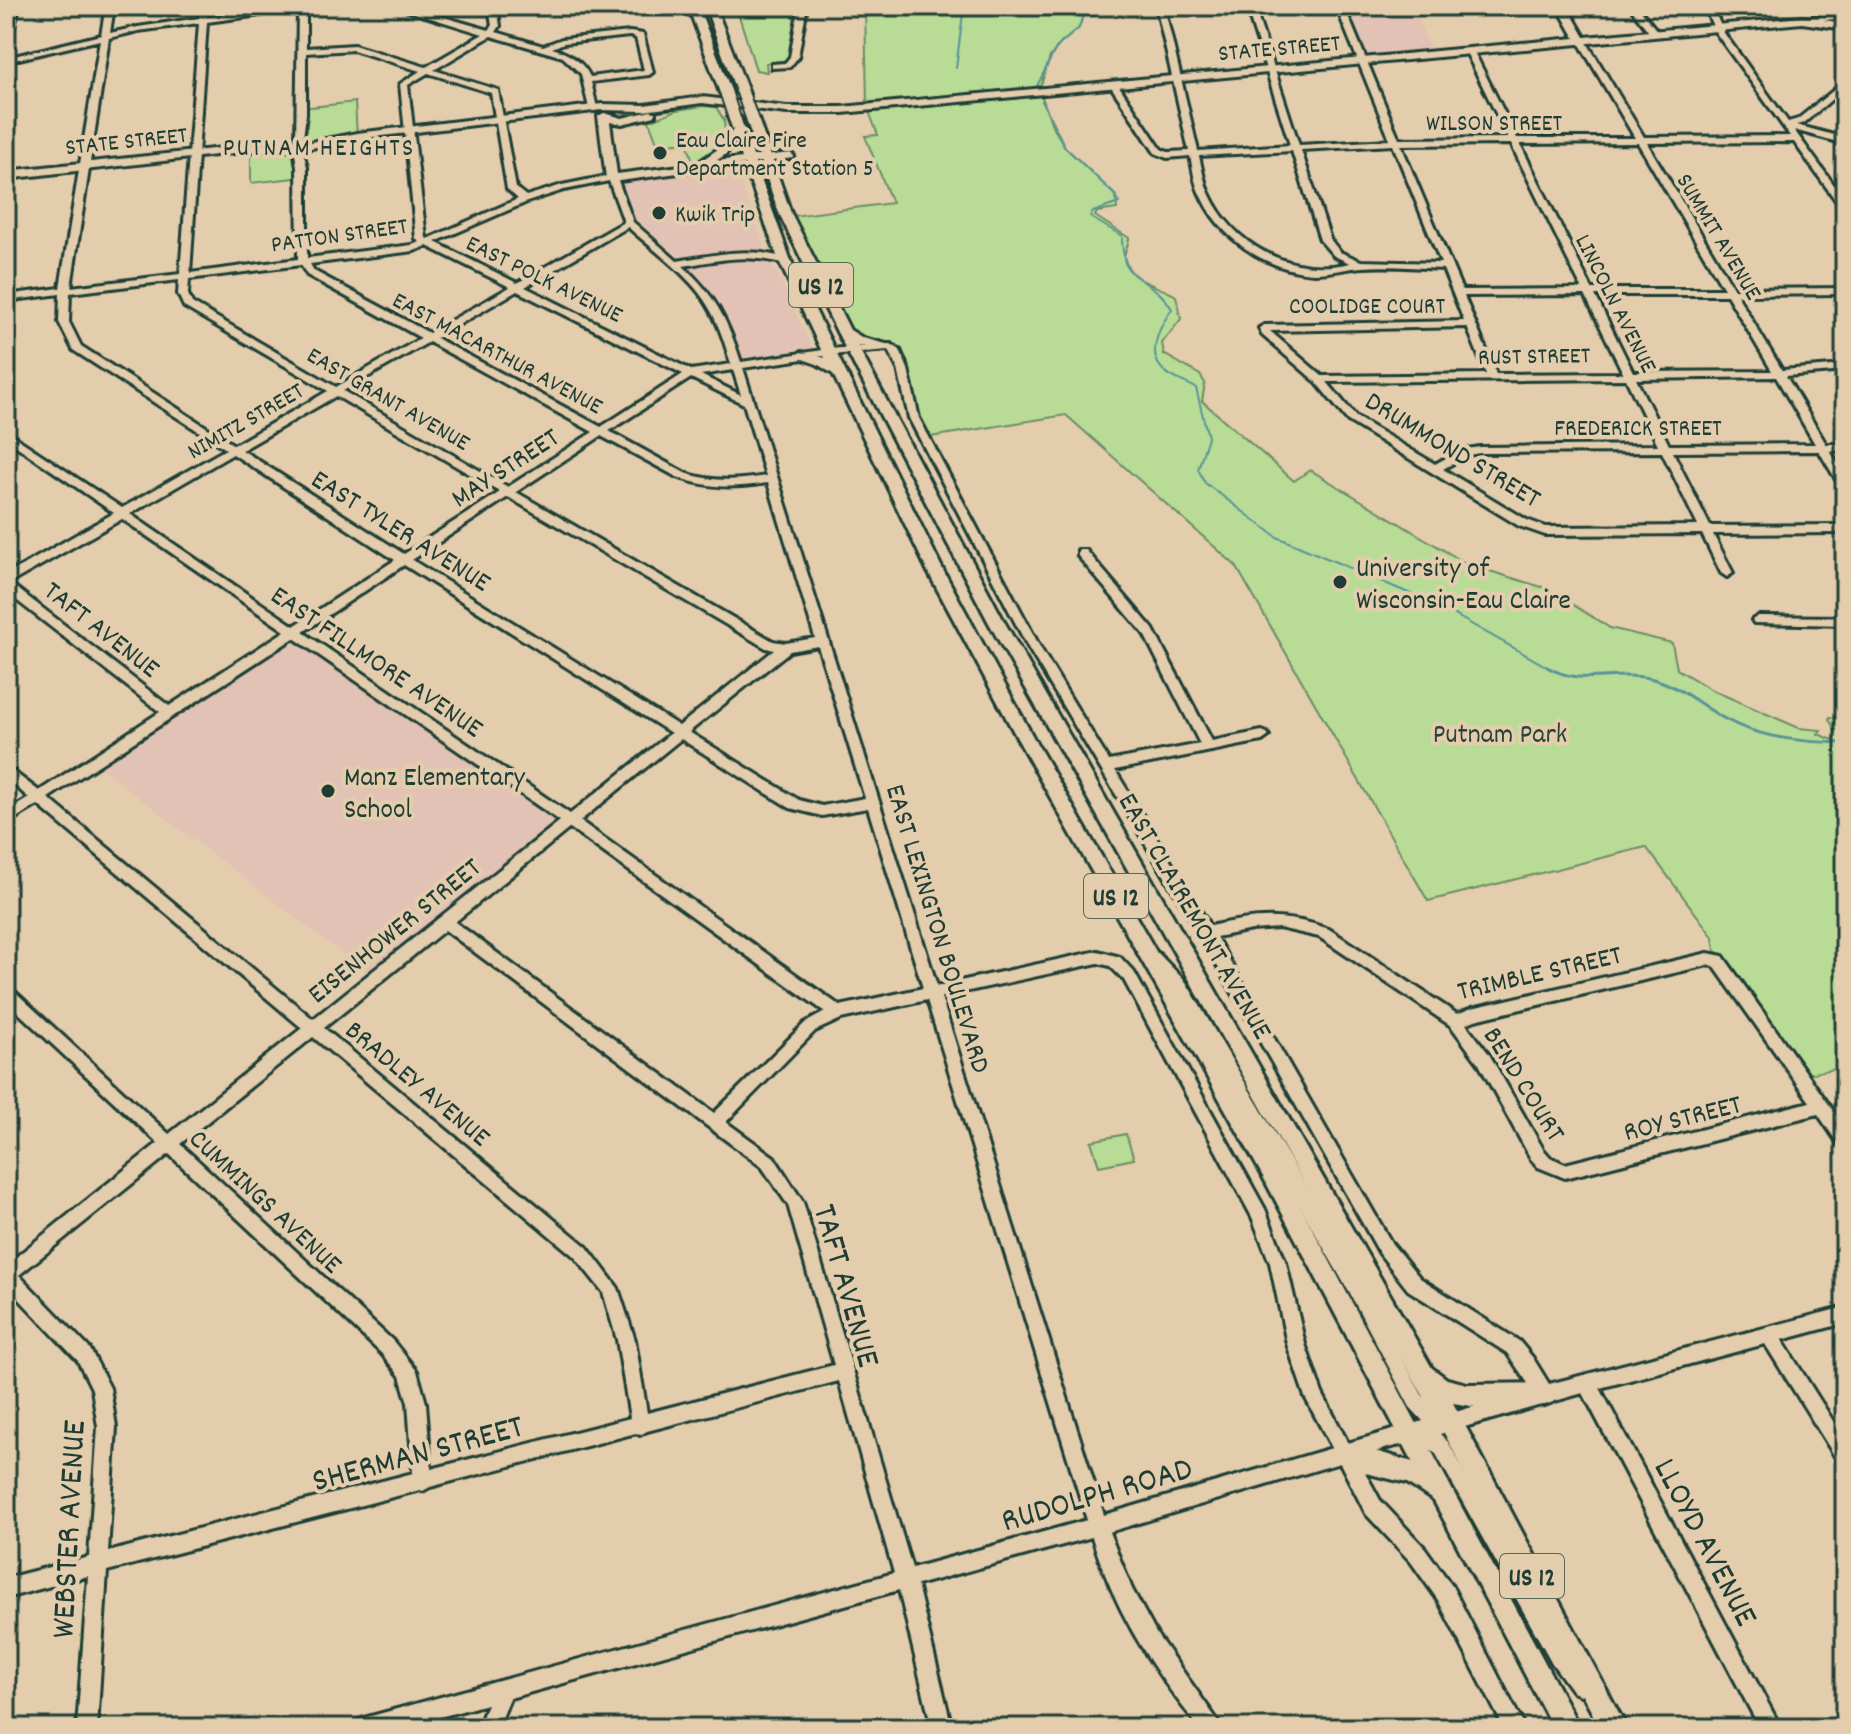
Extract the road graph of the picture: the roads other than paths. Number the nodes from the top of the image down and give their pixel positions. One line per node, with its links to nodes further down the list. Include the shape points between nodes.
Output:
1 (15, 6): 26 (street)
2 (110, 6): 24 (street, EAST TYLER AVENUE)
3 (204, 6): 18 (street, EAST GRANT AVENUE)
4 (302, 6): 5 (street); 18 (street); 28 (street)
5 (311, 6)
6 (396, 6): 22 (street)
7 (493, 6): 22 (street)
8 (693, 6): 48 (main road, US 12, bridge)
9 (710, 6): 60 (main road, EAST CLAIREMONT AVENUE / US 12, bridge)
10 (803, 6): 32 (street, via 794,57 787,65)
11 (1160, 6): 35 (street)
12 (1250, 6): 34 (street)
13 (1340, 6): 31 (street)
14 (1562, 6): 25 (main road, SUMMIT AVENUE)
15 (1633, 6): 23 (street)
16 (1708, 6): 21 (street)
17 (1845, 16): 19 (street, STATE STREET)
18 (203, 19): 24 (street); 57 (street, EAST GRANT AVENUE)
19 (1802, 20): 20 (main road); 21 (main road, STATE STREET)
20 (1845, 26)
21 (1718, 29): 23 (main road, STATE STREET); 45 (street)
22 (492, 32): 27 (street); 33 (street)
23 (1655, 34): 25 (main road, STATE STREET)
24 (106, 36): 30 (street); 63 (street, EAST TYLER AVENUE)
25 (1582, 41): 29 (main road, STATE STREET); 50 (street, SUMMIT AVENUE)
26 (6, 43)
27 (545, 48): 36 (street, via 572,59); 36 (street, via 562,41 640,36 649,72)
28 (303, 51): 33 (street, via 354,47); 52 (street)
29 (1470, 52): 31 (main road, STATE STREET); 54 (street, LINCOLN AVENUE)
30 (6, 60)
31 (1362, 61): 34 (main road, STATE STREET); 53 (street)
32 (775, 66)
33 (426, 70): 44 (street, via 495,92); 47 (street, EAST POLK AVENUE, via 404,84)
34 (1270, 70): 35 (main road, STATE STREET); 55 (street)
35 (1177, 79): 38 (main road, STATE STREET); 56 (street)
36 (587, 80): 41 (street)
37 (1845, 84): 45 (street, via 1801,121)
38 (1114, 85): 39 (main road, STATE STREET, via 842,110); 56 (street, WILSON STREET, via 1158,151)
39 (717, 103): 46 (main road, STATE STREET, via 670,110); 46 (main road, STATE STREET, via 702,100)
40 (617, 106): 41 (main road, STATE STREET); 43 (main road); 46 (main road, STATE STREET)
41 (593, 108): 42 (main road, STATE STREET)
42 (555, 113): 43 (main road, STATE STREET); 44 (main road, STATE STREET)
43 (605, 117): 46 (main road, STATE STREET); 58 (main road, EAST LEXINGTON BOULEVARD)
44 (501, 120): 47 (main road, STATE STREET); 70 (street, via 512,189)
45 (1786, 125): 49 (street); 51 (street)
46 (623, 127): 58 (main road)
47 (410, 130): 52 (main road, STATE STREET); 74 (street, EAST POLK AVENUE, via 421,239)
48 (739, 131): 61 (main road, US 12); 62 (main road, via 722,154)
49 (1796, 139): 50 (street, WILSON STREET); 71 (street)
50 (1639, 141): 54 (street, WILSON STREET); 88 (street, SUMMIT AVENUE)
51 (1845, 141)
52 (303, 142): 57 (main road, STATE STREET); 78 (street)
53 (1397, 142): 54 (street, WILSON STREET); 55 (street, WILSON STREET); 82 (street)
54 (1514, 142): 87 (street, LINCOLN AVENUE)
55 (1294, 148): 56 (street, WILSON STREET); 75 (street)
56 (1193, 153): 80 (street, via 1216,215 1264,258)
57 (193, 154): 63 (main road, STATE STREET); 83 (street, EAST GRANT AVENUE)
58 (608, 156): 66 (main road, via 624,169); 68 (main road, EAST LEXINGTON BOULEVARD)
59 (790, 156): 60 (street, PATTON STREET)
60 (765, 159): 61 (main road, PATTON STREET); 93 (main road, EAST CLAIREMONT AVENUE / US 12, via 785,213)
61 (748, 161): 62 (main road, PATTON STREET); 64 (main road, PATTON STREET); 69 (main road, US 12)
62 (698, 164): 65 (main road, PATTON STREET)
63 (85, 166): 67 (main road, STATE STREET); 85 (street, EAST TYLER AVENUE)
64 (717, 166): 65 (main road, PATTON STREET); 69 (main road, via 735,168)
65 (667, 170): 66 (main road, PATTON STREET)
66 (651, 172): 68 (main road, PATTON STREET)
67 (6, 175)
68 (612, 178): 70 (street, PATTON STREET); 72 (street, EAST LEXINGTON BOULEVARD)
69 (754, 179): 73 (main road, US 12)
70 (524, 200): 74 (street, PATTON STREET)
71 (1845, 207)
72 (629, 223): 79 (street, EAST LEXINGTON BOULEVARD); 84 (street, NIMITZ STREET)
73 (773, 231): 76 (street, via 768,245); 77 (main road, US 12)
74 (427, 242): 78 (street, PATTON STREET); 84 (street, EAST POLK AVENUE)
75 (1328, 247): 80 (street); 81 (street)
76 (753, 253): 77 (street); 79 (street)
77 (785, 261): 97 (main road, US 12)
78 (303, 262): 83 (street, PATTON STREET); 94 (street, EAST MACARTHUR AVENUE, via 310,273)
79 (677, 264): 99 (street, EAST LEXINGTON BOULEVARD, via 712,303)
80 (1288, 264): 81 (street, via 1327,269)
81 (1359, 264): 82 (street)
82 (1448, 266): 89 (street)
83 (184, 276): 85 (street, PATTON STREET); 107 (street, EAST GRANT AVENUE, via 183,294 198,314)
84 (518, 287): 94 (street, NIMITZ STREET); 102 (street, EAST POLK AVENUE)
85 (65, 291): 90 (street, PATTON STREET); 114 (street, EAST TYLER AVENUE, via 64,322 77,348)
86 (1845, 291): 88 (street)
87 (1589, 292): 88 (street); 89 (street); 104 (street, LINCOLN AVENUE)
88 (1731, 292): 103 (street, SUMMIT AVENUE)
89 (1458, 293): 91 (street)
90 (6, 298)
91 (1471, 324): 92 (street, COOLIDGE COURT); 105 (street)
92 (1264, 328): 106 (street, DRUMMOND STREET)
93 (844, 332): 95 (main road); 96 (main road, EAST CLAIREMONT AVENUE / US 12)
94 (428, 338): 107 (street, NIMITZ STREET); 109 (street, EAST MACARTHUR AVENUE)
95 (887, 346): 96 (street, MAY STREET); 136 (street, via 900,354 909,406 934,458 1009,602)
96 (853, 349): 97 (street, MAY STREET); 158 (main road, EAST CLAIREMONT AVENUE / US 12, via 997,623)
97 (830, 352): 98 (street, MAY STREET); 101 (main road, US 12)
98 (801, 356): 99 (street, MAY STREET); 101 (main road)
99 (737, 365): 102 (street, MAY STREET); 108 (street, EAST LEXINGTON BOULEVARD)
100 (1845, 368): 103 (street, RUST STREET)
101 (839, 372): 144 (main road, US 12, via 934,568)
102 (691, 373): 108 (street, EAST POLK AVENUE); 109 (street, MAY STREET)
103 (1778, 374): 104 (street, RUST STREET); 111 (street, SUMMIT AVENUE)
104 (1631, 375): 105 (street, RUST STREET); 113 (street, LINCOLN AVENUE)
105 (1492, 376): 106 (street, RUST STREET)
106 (1319, 379): 115 (street, DRUMMOND STREET, via 1352,419)
107 (334, 391): 114 (street, NIMITZ STREET); 118 (street, EAST GRANT AVENUE)
108 (749, 403): 116 (street, EAST LEXINGTON BOULEVARD)
109 (601, 430): 116 (street, EAST MACARTHUR AVENUE, via 705,484 729,487); 118 (street, MAY STREET)
110 (6, 434): 119 (street, EAST FILLMORE AVENUE)
111 (1823, 447): 112 (street, FREDERICK STREET); 113 (street, FREDERICK STREET); 117 (street, SUMMIT AVENUE)
112 (1845, 447)
113 (1667, 448): 115 (street, FREDERICK STREET, via 1480,450); 121 (street, LINCOLN AVENUE)
114 (233, 450): 119 (street, NIMITZ STREET); 123 (street, EAST TYLER AVENUE)
115 (1435, 469): 121 (street, DRUMMOND STREET, via 1545,531)
116 (771, 479): 130 (street, EAST LEXINGTON BOULEVARD)
117 (1845, 485)
118 (507, 493): 123 (street, MAY STREET); 131 (street, EAST GRANT AVENUE, via 770,645)
119 (121, 514): 125 (street, NIMITZ STREET); 129 (street, EAST FILLMORE AVENUE)
120 (1845, 529): 121 (street, DRUMMOND STREET)
121 (1706, 530): 124 (street, LINCOLN AVENUE)
122 (1082, 553): 135 (street, via 1149,632)
123 (404, 560): 129 (street, MAY STREET); 133 (street, EAST TYLER AVENUE)
124 (1727, 573)
125 (6, 580)
126 (6, 586): 132 (street, TAFT AVENUE)
127 (1758, 620): 128 (street)
128 (1845, 621)
129 (293, 631): 132 (street, MAY STREET); 141 (street, EAST FILLMORE AVENUE)
130 (821, 641): 131 (street, EISENHOWER STREET); 139 (street, EAST LEXINGTON BOULEVARD)
131 (786, 647): 133 (street, EISENHOWER STREET)
132 (168, 712): 138 (street, MAY STREET)
133 (681, 731): 139 (street, EAST TYLER AVENUE, via 795,804 822,811); 141 (street, EISENHOWER STREET)
134 (1262, 736): 135 (street)
135 (1208, 747): 136 (street)
136 (1105, 767): 143 (street)
137 (6, 771): 138 (street, BRADLEY AVENUE)
138 (39, 797): 140 (street, MAY STREET); 149 (street, BRADLEY AVENUE)
139 (871, 802): 146 (street, EAST LEXINGTON BOULEVARD)
140 (6, 819)
141 (570, 821): 142 (street, EISENHOWER STREET); 147 (street, EAST FILLMORE AVENUE)
142 (444, 921): 149 (street, EISENHOWER STREET); 151 (street, TAFT AVENUE)
143 (1206, 933): 148 (street, TRIMBLE STREET, via 1268,921 1310,928); 161 (street, via 1397,1265 1428,1295 1513,1347)
144 (1148, 952): 162 (street, via 1181,986 1416,1401 1430,1415); 164 (main road, US 12)
145 (6, 992): 153 (street, CUMMINGS AVENUE)
146 (932, 994): 147 (street); 165 (street, via 1107,958 1129,976 1259,1214 1278,1263 1304,1370); 169 (street, EAST LEXINGTON BOULEVARD)
147 (838, 1013): 151 (street, via 810,1027)
148 (1456, 1022): 150 (street, TRIMBLE STREET, via 1488,1010 1718,960); 154 (street, BEND COURT, via 1484,1059 1537,1154)
149 (313, 1027): 153 (street, EISENHOWER STREET); 163 (street, BRADLEY AVENUE, via 581,1252 610,1288 626,1340)
150 (1822, 1106): 152 (street); 154 (street, ROY STREET, via 1574,1170)
151 (716, 1122): 159 (street, TAFT AVENUE, via 768,1162 795,1202)
152 (1845, 1140)
153 (167, 1142): 155 (street, EISENHOWER STREET); 167 (street, CUMMINGS AVENUE, via 408,1371 417,1403)
154 (1555, 1168)
155 (6, 1274): 170 (street, WEBSTER AVENUE, via 84,1355 101,1388 107,1427)
156 (1845, 1315): 157 (street, RUDOLPH ROAD)
157 (1770, 1336): 160 (street, RUDOLPH ROAD); 166 (street)
158 (1411, 1354): 161 (main road, via 1441,1389 1491,1397); 162 (main road, EAST CLAIREMONT AVENUE / US 12)
159 (843, 1371): 163 (street, SHERMAN STREET); 171 (street, TAFT AVENUE)
160 (1588, 1384): 161 (street, RUDOLPH ROAD); 182 (street, LLOYD AVENUE)
161 (1545, 1394): 162 (street, RUDOLPH ROAD)
162 (1451, 1423): 164 (street, RUDOLPH ROAD); 181 (main road, EAST CLAIREMONT AVENUE / US 12)
163 (640, 1426): 167 (street, SHERMAN STREET)
164 (1412, 1434): 165 (street, RUDOLPH ROAD); 168 (main road, US 12); 181 (street, via 1442,1448 1559,1656)
165 (1344, 1454): 168 (main road, via 1414,1472); 169 (street, RUDOLPH ROAD); 179 (street, via 1373,1507 1445,1593)
166 (1845, 1457)
167 (423, 1482): 170 (street, SHERMAN STREET)
168 (1454, 1513): 180 (main road, US 12)
169 (1098, 1526): 171 (street, RUDOLPH ROAD); 178 (street, EAST LEXINGTON BOULEVARD, via 1117,1581 1146,1639)
170 (99, 1566): 172 (street, SHERMAN STREET); 174 (street, WEBSTER AVENUE)
171 (905, 1577): 173 (street, RUDOLPH ROAD); 177 (street, TAFT AVENUE)
172 (6, 1588)
173 (503, 1689): 175 (street, RUDOLPH ROAD); 176 (street)
174 (87, 1728)
175 (364, 1728)
176 (488, 1728)
177 (942, 1728)
178 (1213, 1728)
179 (1515, 1728)
180 (1567, 1728)
181 (1612, 1728)
182 (1771, 1728)

